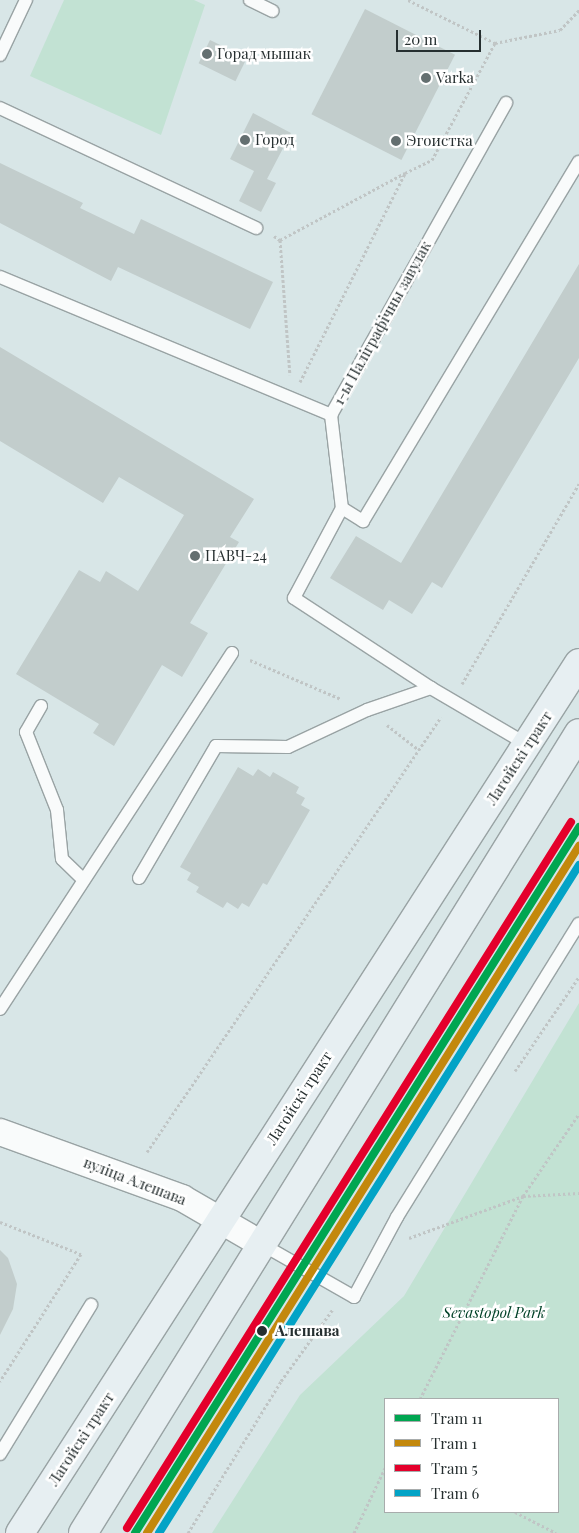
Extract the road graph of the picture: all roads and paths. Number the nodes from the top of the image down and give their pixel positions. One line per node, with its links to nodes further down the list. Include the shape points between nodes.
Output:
1 (26, 0): 7 (lane)
2 (250, 0): 5 (lane)
3 (408, 0): 6 (path)
4 (579, 10): 6 (path, via 560,30)
5 (272, 11)
6 (495, 43): 11 (path, via 432,160)
7 (0, 55)
8 (506, 103): 16 (lane, 1-ы Паліграфічны завулак)
9 (0, 108): 12 (lane)
10 (579, 162): 18 (lane, via 363,521)
11 (405, 173): 13 (path); 15 (path)
12 (256, 228): 13 (path)
13 (280, 240): 15 (path)
14 (0, 277): 15 (lane, 1-ы Паліграфічны завулак)
15 (292, 398): 16 (lane, 1-ы Паліграфічны завулак)
16 (331, 414): 18 (lane)
17 (579, 484): 22 (path)
18 (342, 508): 21 (lane, via 294,598)
19 (232, 653): 24 (path); 29 (lane)
20 (579, 664): 26 (main road, Лагойскі тракт)
21 (431, 688): 22 (lane); 24 (lane)
22 (452, 700): 26 (lane); 27 (path)
23 (41, 706): 29 (lane, via 26,732 57,810 62,859)
24 (367, 710): 27 (path); 28 (lane, via 288,747 216,746)
25 (579, 733): 39 (main road)
26 (528, 745): 37 (main road, Лагойскі тракт)
27 (418, 749): 34 (path)
28 (139, 878)
29 (84, 880): 31 (lane)
30 (579, 924): 40 (lane)
31 (2, 1002)
32 (579, 1114): 36 (path)
33 (0, 1132): 37 (street, вуліца Алешава, via 174,1194)
34 (147, 1152)
35 (579, 1193): 36 (path)
36 (523, 1196): 40 (path); 43 (path)
37 (220, 1219): 39 (street, вуліца Алешава); 48 (main road, Лагойскі тракт)
38 (0, 1222): 42 (path, via 81,1254)
39 (262, 1245): 40 (lane, via 354,1297); 49 (main road)
40 (378, 1250)
41 (91, 1305): 44 (lane)
42 (0, 1381)
43 (421, 1398)
44 (4, 1441): 45 (lane)
45 (0, 1454)
46 (384, 1470): 50 (path)
47 (517, 1513): 51 (path)
48 (20, 1533)
49 (83, 1533)
50 (354, 1533)
51 (556, 1533)

